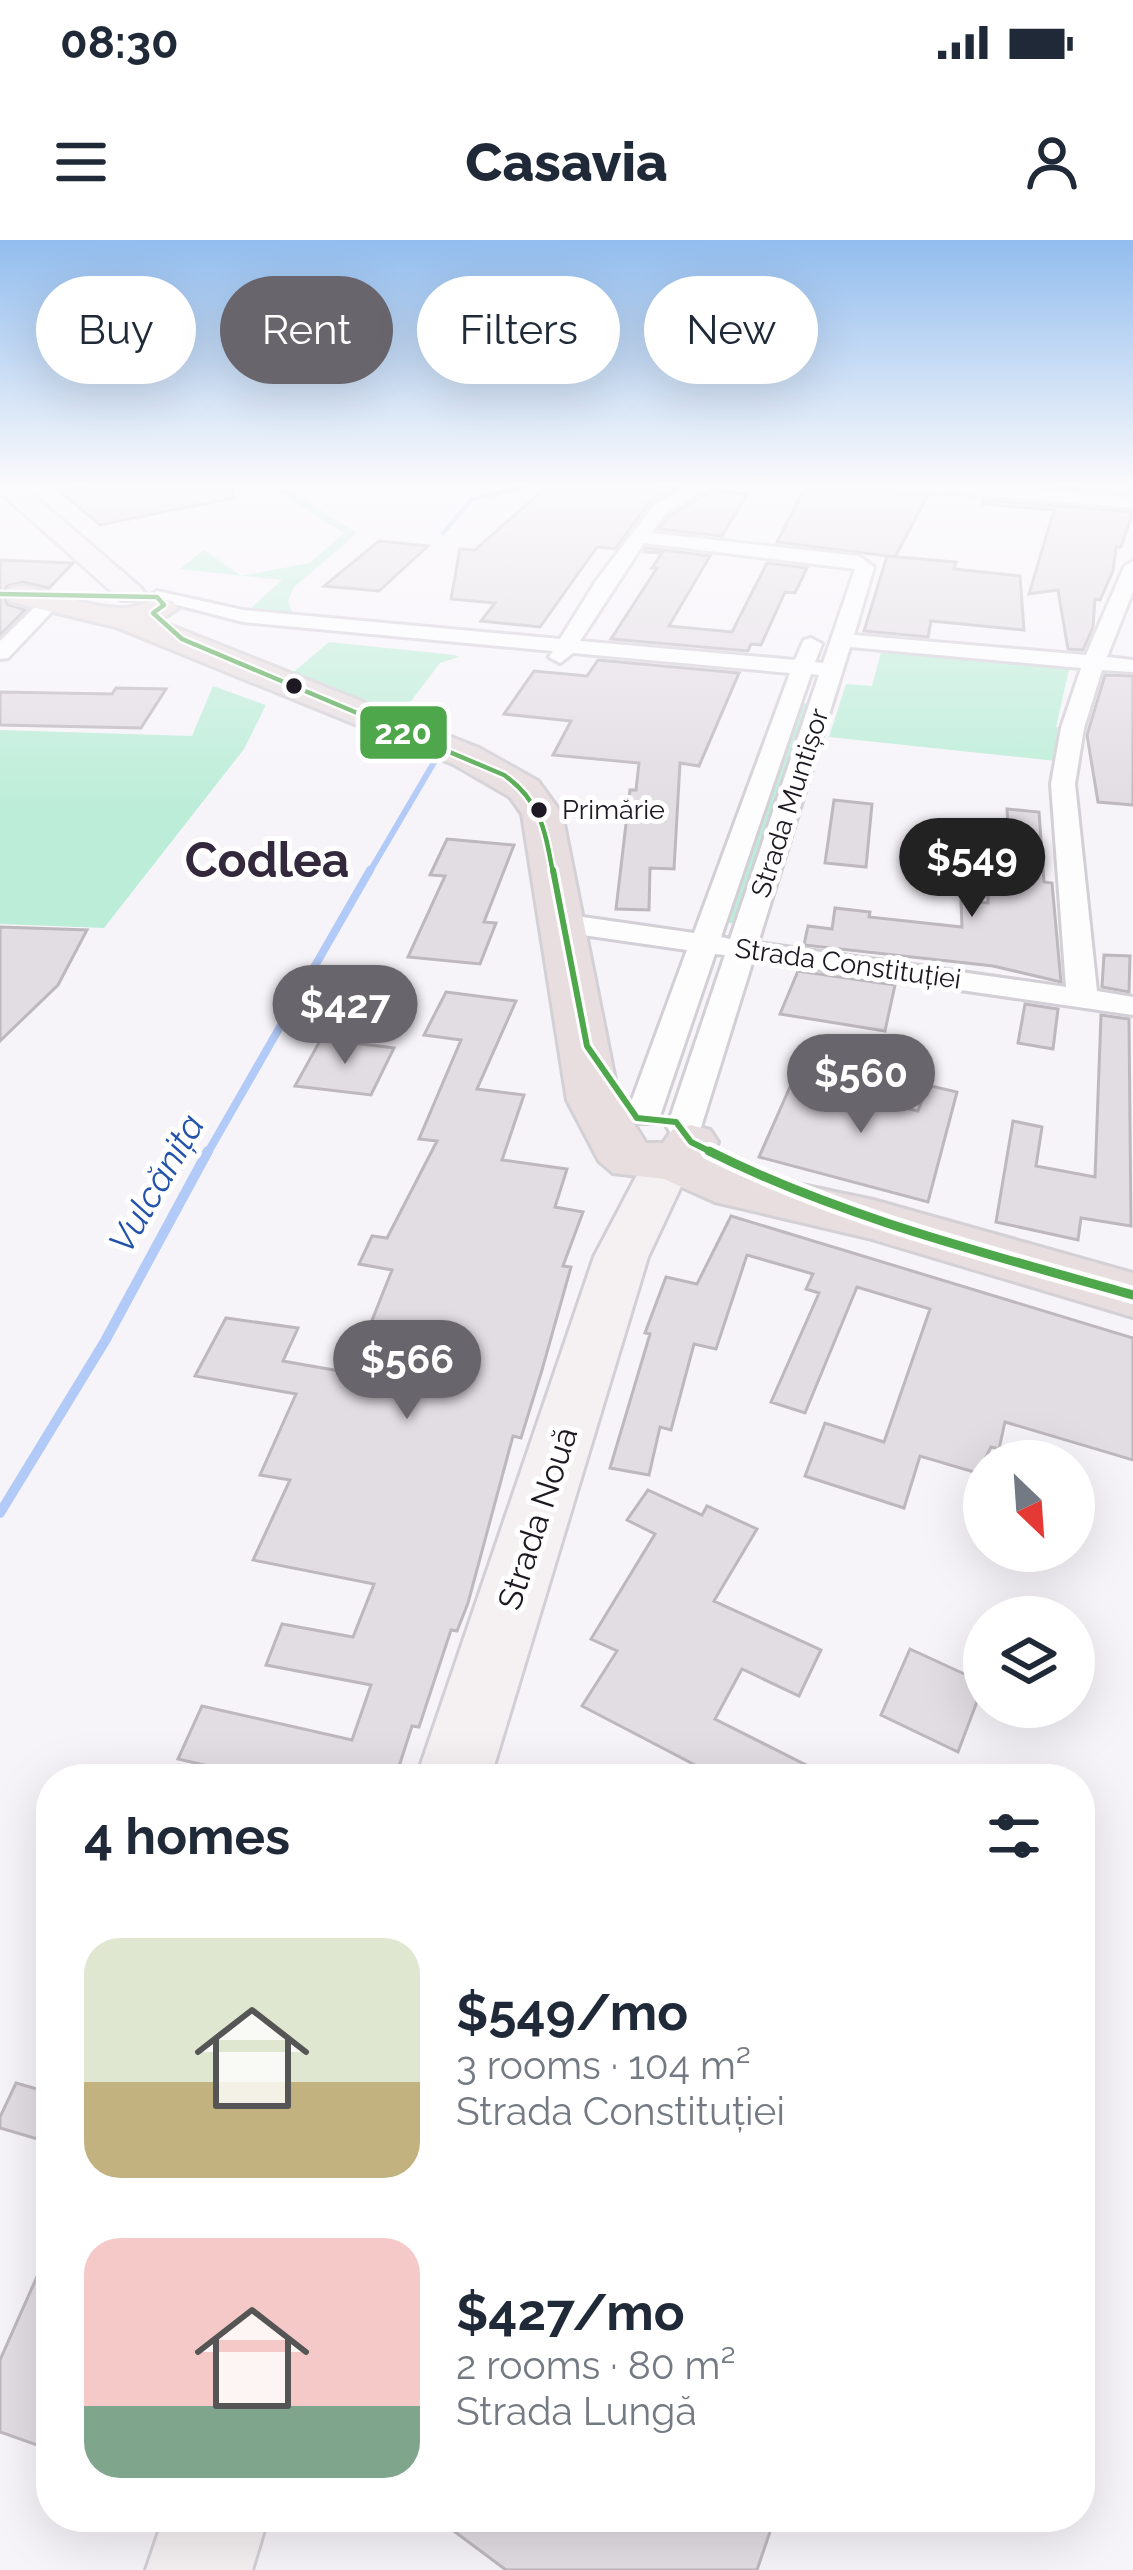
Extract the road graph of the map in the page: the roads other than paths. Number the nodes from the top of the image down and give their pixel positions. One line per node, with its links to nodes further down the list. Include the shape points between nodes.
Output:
1 (117, 591): 7 (main road)
2 (603, 591): 11 (street)
3 (830, 591): 15 (street, Strada Muntișor)
4 (858, 591): 9 (street, Strada Muntișor)
5 (1124, 591): 13 (street)
6 (25, 596): 7 (highway); 12 (street)
7 (129, 602): 8 (street, Strada Muntișor); 10 (highway); 11 (street, Strada Muntișor)
8 (274, 626): 10 (highway); 11 (street, Strada Muntișor)
9 (843, 640): 13 (street); 16 (street, Strada Muntișor)
10 (197, 645): 17 (highway, via 516,783 542,814)
11 (563, 651): 15 (street, Strada Muntișor)
12 (0, 653)
13 (1095, 662): 14 (street); 20 (street, via 1063,784)
14 (1133, 666)
15 (800, 674): 16 (street, Strada Muntișor); 18 (street, Strada Muntișor)
16 (831, 677): 19 (street, Strada Muntișor)
17 (562, 923): 18 (street, Strada Constituției); 22 (highway, via 593,1100)
18 (702, 943): 19 (street, Strada Constituției); 22 (street, Strada Muntișor)
19 (742, 948): 20 (street, Strada Constituției); 22 (street, Strada Muntișor)
20 (1082, 998): 21 (street, Strada Constituției)
21 (1133, 1006)
22 (654, 1140): 23 (highway, via 735,1189); 24 (main road, Strada Nouă)
23 (1133, 1295)
24 (458, 1764)
25 (211, 2532): 26 (main road)
26 (199, 2570)

